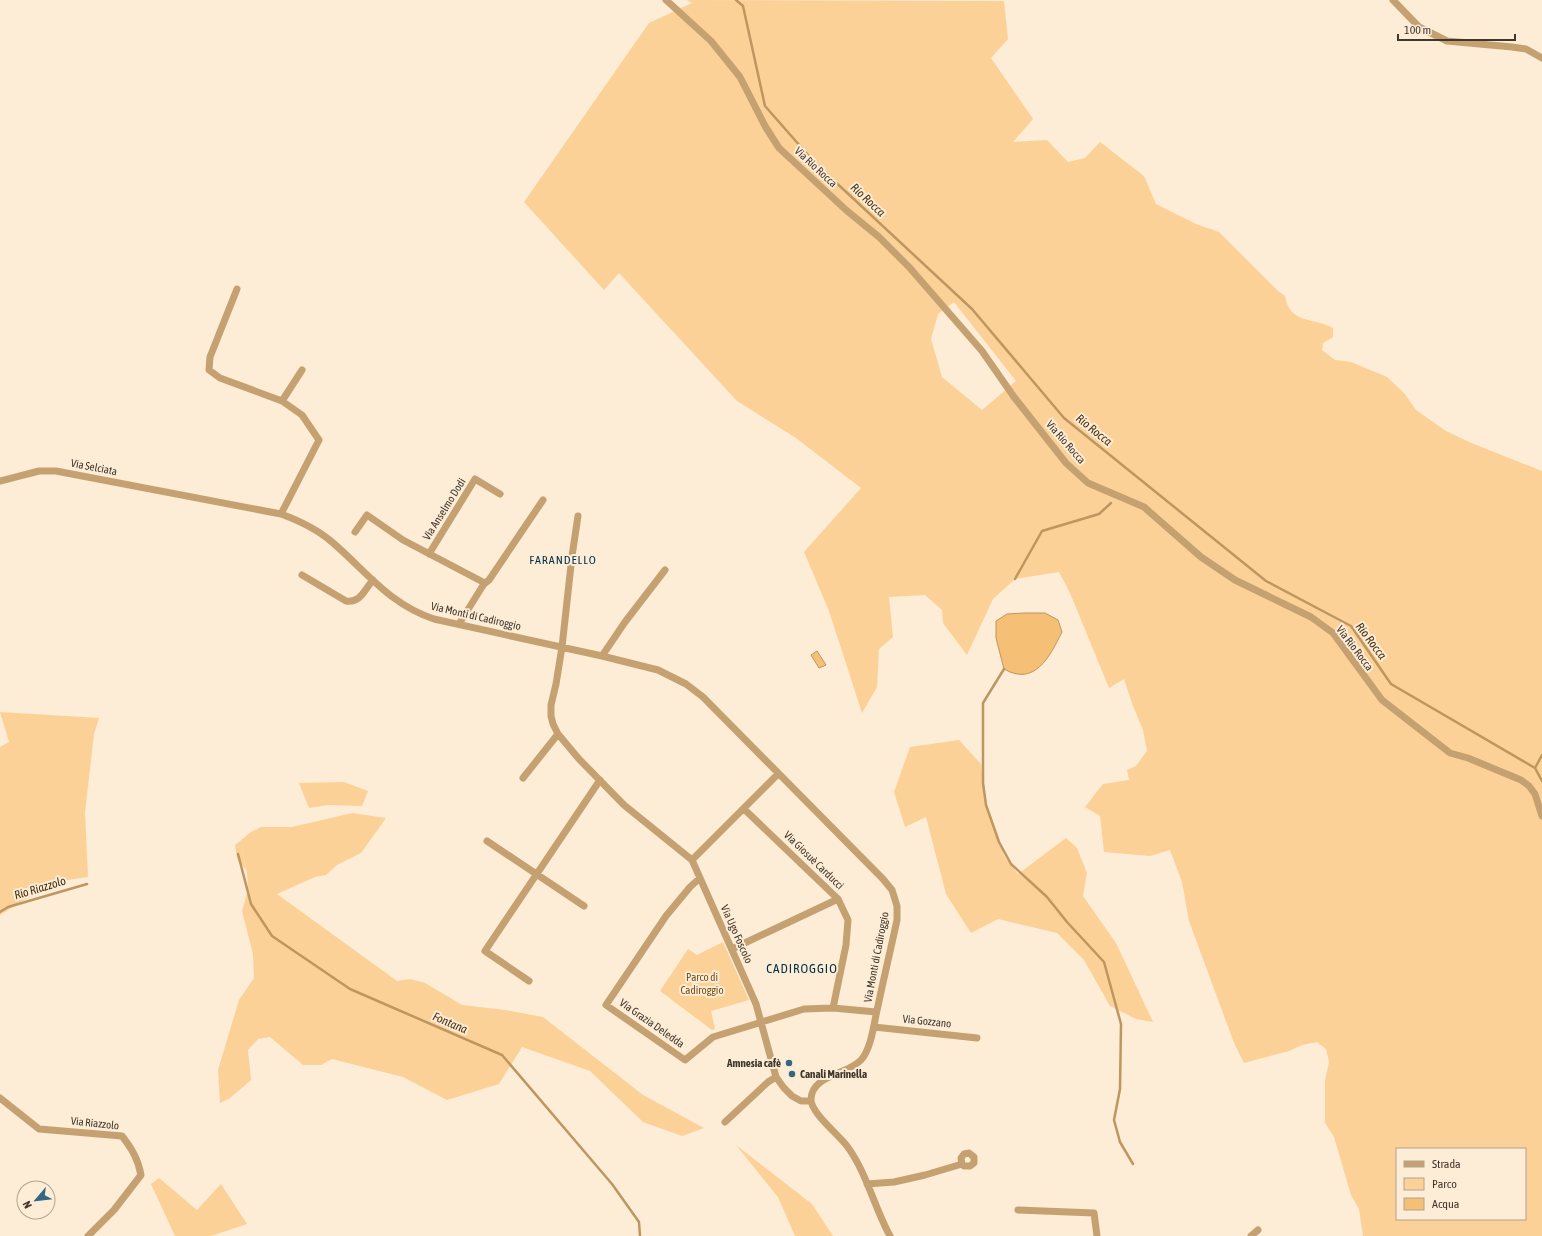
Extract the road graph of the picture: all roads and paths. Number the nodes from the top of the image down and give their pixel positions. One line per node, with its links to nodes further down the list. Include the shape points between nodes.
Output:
1 (666, 0): 27 (street, Via Rio Rocca, via 711,41 740,77 779,148 909,267 982,351 1066,463 1088,483 1144,507 1201,557 1235,580 1312,617 1333,633 1382,700 1450,753 1521,780 1535,794)
2 (1393, 0): 3 (street, via 1419,27 1447,41 1526,49)
3 (1542, 58)
4 (237, 289): 6 (street, via 210,357 209,370 220,378)
5 (302, 370): 6 (street)
6 (282, 401): 11 (street, via 302,415 319,440)
7 (0, 481): 9 (street, Via Selciata, via 39,471 56,471)
8 (500, 494): 14 (street, Via Anselmo Dodi, via 475,479)
9 (184, 495): 11 (street, Via Monti di Cadiroggio)
10 (543, 500): 18 (street)
11 (281, 514): 17 (street, Via Monti di Cadiroggio, via 311,527)
12 (578, 516): 20 (street)
13 (355, 532): 14 (street, Via Anselmo Dodi, via 367,515)
14 (429, 554): 18 (street, Via Anselmo Dodi)
15 (666, 570): 21 (street)
16 (302, 575): 17 (street, via 350,602 360,598)
17 (373, 580): 19 (street, Via Monti di Cadiroggio, via 390,596 417,613)
18 (484, 584): 19 (street)
19 (459, 624): 20 (street, Via Monti di Cadiroggio)
20 (562, 647): 21 (street, Via Monti di Cadiroggio); 22 (street, via 550,705)
21 (602, 656): 23 (street, Via Monti di Cadiroggio, via 658,670 686,684 703,697)
22 (558, 734): 24 (street); 25 (street)
23 (778, 774): 26 (street); 37 (street, Via Monti di Cadiroggio, via 884,879 892,890 897,906 897,920)
24 (523, 778)
25 (600, 780): 29 (street, via 630,810); 30 (street)
26 (744, 809): 29 (street); 32 (street, Via Giosuè Carducci)
27 (1542, 816)
28 (487, 842): 30 (street)
29 (692, 860): 31 (street, Via Ugo Foscolo)
30 (536, 876): 33 (street); 35 (street, via 485,951)
31 (700, 878): 34 (street, Via Ugo Foscolo); 38 (street, Via Grazia Deledda, via 666,916 606,1005 685,1060 714,1037)
32 (838, 899): 34 (street); 36 (street, Via Giosuè Carducci, via 848,920 846,945)
33 (584, 906)
34 (732, 949): 38 (street, Via Ugo Foscolo)
35 (529, 981)
36 (833, 1008): 37 (street); 38 (street, via 804,1009)
37 (876, 1012): 39 (street, Via Monti di Cadiroggio)
38 (761, 1022): 41 (street, Via Ugo Foscolo)
39 (874, 1027): 40 (street, Via Gozzano); 43 (street, Via Monti di Cadiroggio, via 861,1060 823,1080 812,1092)
40 (977, 1038)
41 (776, 1077): 43 (street, via 792,1096 801,1101); 44 (street)
42 (0, 1098): 49 (street, Via Riazzolo, via 39,1129 122,1136 132,1149 141,1175 114,1210)
43 (811, 1101): 46 (street, via 816,1112 854,1156)
44 (725, 1122)
45 (962, 1164): 46 (street, via 894,1182)
46 (867, 1184): 50 (street)
47 (1018, 1210): 51 (street, via 1094,1213)
48 (1258, 1230): 52 (street)
49 (88, 1236)
50 (890, 1236)
51 (1097, 1236)
52 (1251, 1236)

